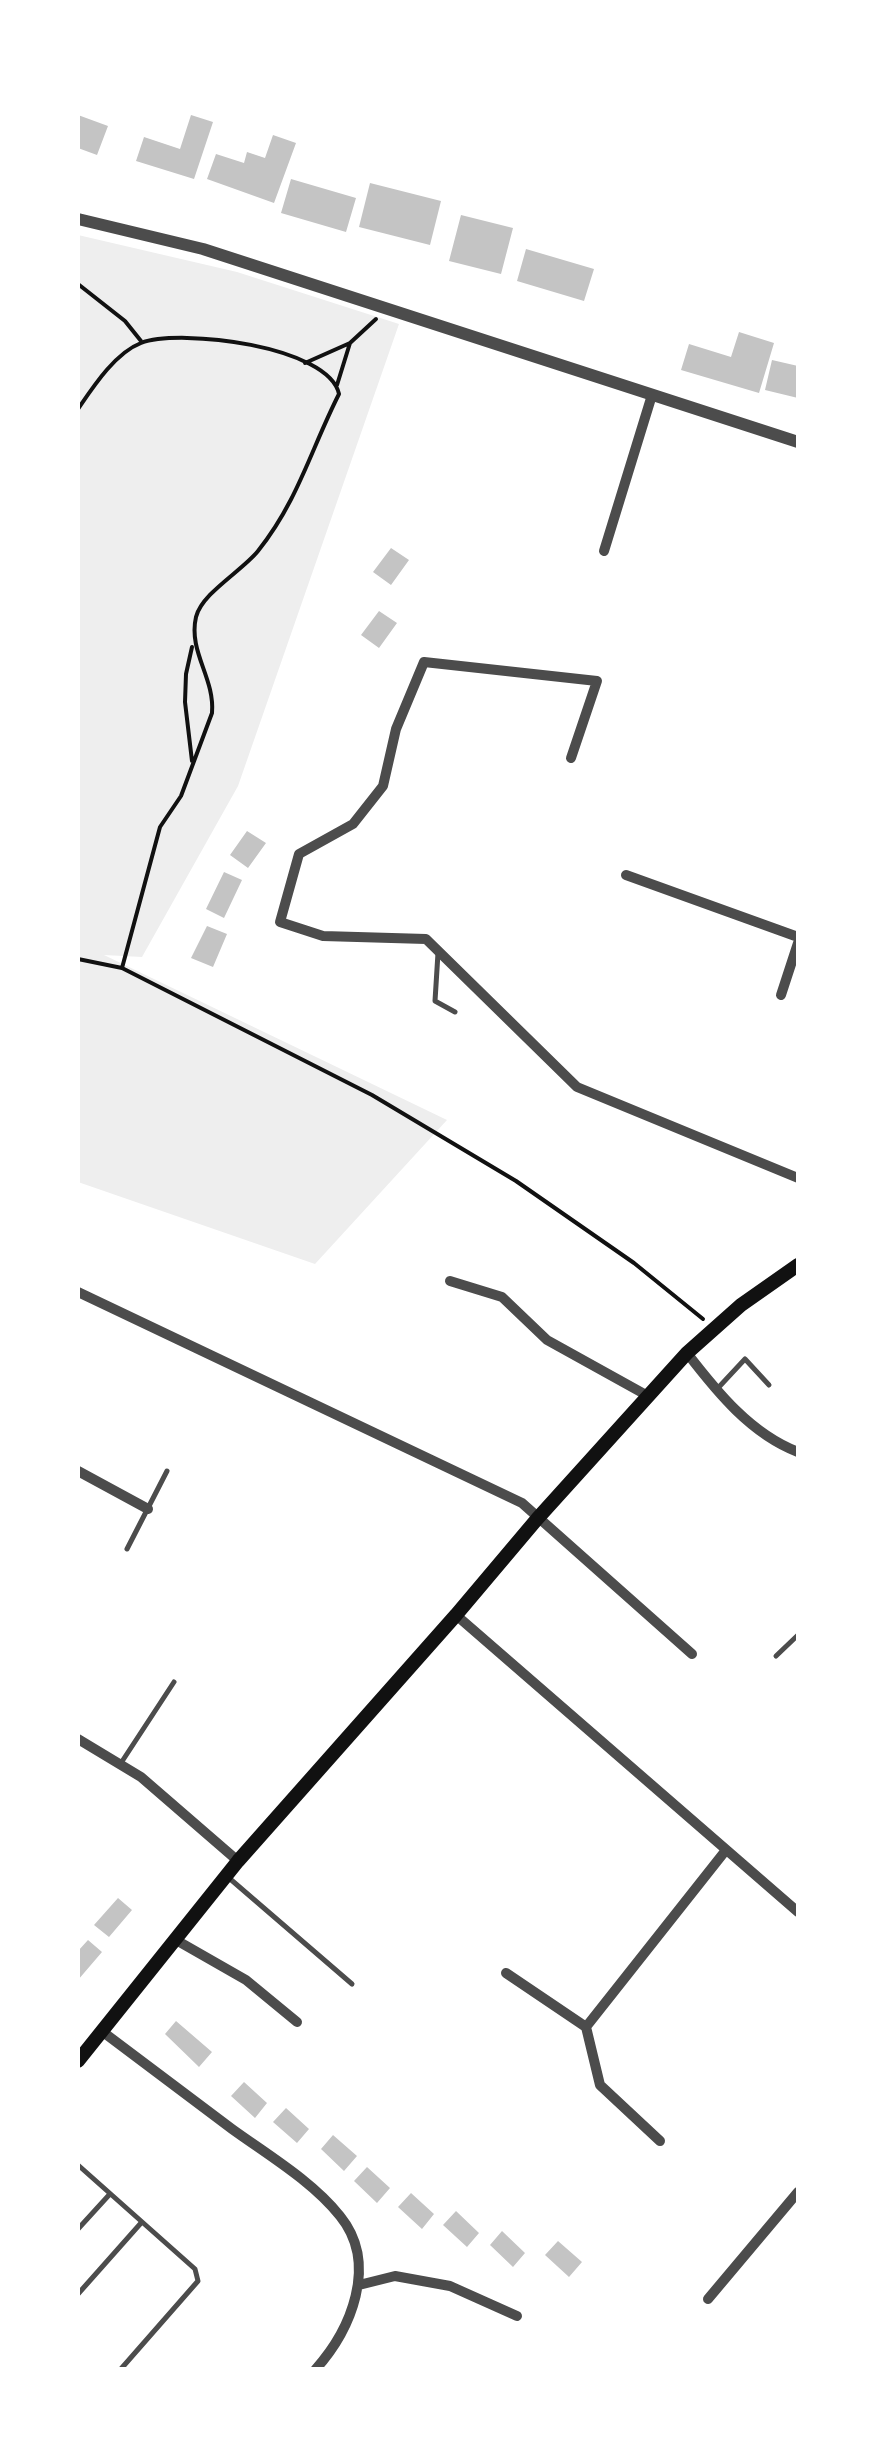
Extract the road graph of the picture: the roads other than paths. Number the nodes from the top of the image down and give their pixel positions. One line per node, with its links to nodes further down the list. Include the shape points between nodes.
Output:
1 (78, 219): 2 (street, via 203,249)
2 (652, 395): 3 (street); 4 (street)
3 (798, 442)
4 (604, 552)
5 (571, 758): 8 (street, via 597,681 424,662 396,729 383,786 352,824 299,854 280,922 322,936 426,939)
6 (626, 875): 7 (street)
7 (798, 940): 9 (street)
8 (438, 950): 10 (lane, via 435,1001); 11 (street, via 577,1086)
9 (781, 994)
10 (455, 1012)
11 (798, 1178)
12 (798, 1264): 15 (main road)
13 (450, 1281): 18 (street, via 502,1297 547,1340)
14 (78, 1292): 23 (street, via 522,1502)
15 (688, 1353): 17 (street); 18 (main road)
16 (769, 1385): 17 (lane, via 745,1359)
17 (716, 1390): 19 (street, via 753,1426)
18 (648, 1396): 23 (main road)
19 (798, 1452)
20 (78, 1471): 22 (street)
21 (167, 1471): 22 (lane)
22 (148, 1508): 24 (lane)
23 (537, 1519): 25 (main road); 27 (street)
24 (126, 1549)
25 (456, 1615): 32 (street); 33 (main road)
26 (798, 1635): 28 (lane)
27 (692, 1654)
28 (776, 1656)
29 (174, 1682): 31 (lane)
30 (78, 1739): 31 (street)
31 (121, 1763): 33 (street)
32 (726, 1850): 35 (street); 40 (street)
33 (238, 1861): 34 (main road)
34 (226, 1876): 36 (main road); 38 (lane)
35 (798, 1912)
36 (176, 1940): 39 (street, via 246,1980); 41 (main road)
37 (506, 1973): 40 (street)
38 (352, 1984)
39 (297, 2022)
40 (586, 2027): 43 (street, via 600,2085)
41 (102, 2032): 42 (main road); 49 (street, via 298,2177 342,2218 356,2249)
42 (78, 2061)
43 (660, 2141)
44 (78, 2165): 46 (lane)
45 (798, 2192): 51 (street)
46 (109, 2195): 47 (lane); 48 (lane)
47 (141, 2223): 50 (lane); 53 (lane, via 195,2269 198,2281)
48 (78, 2229)
49 (359, 2286): 52 (street, via 395,2276 450,2286); 54 (street, via 350,2319)
50 (78, 2294)
51 (708, 2298)
52 (517, 2316)
53 (120, 2370)
54 (315, 2370)

